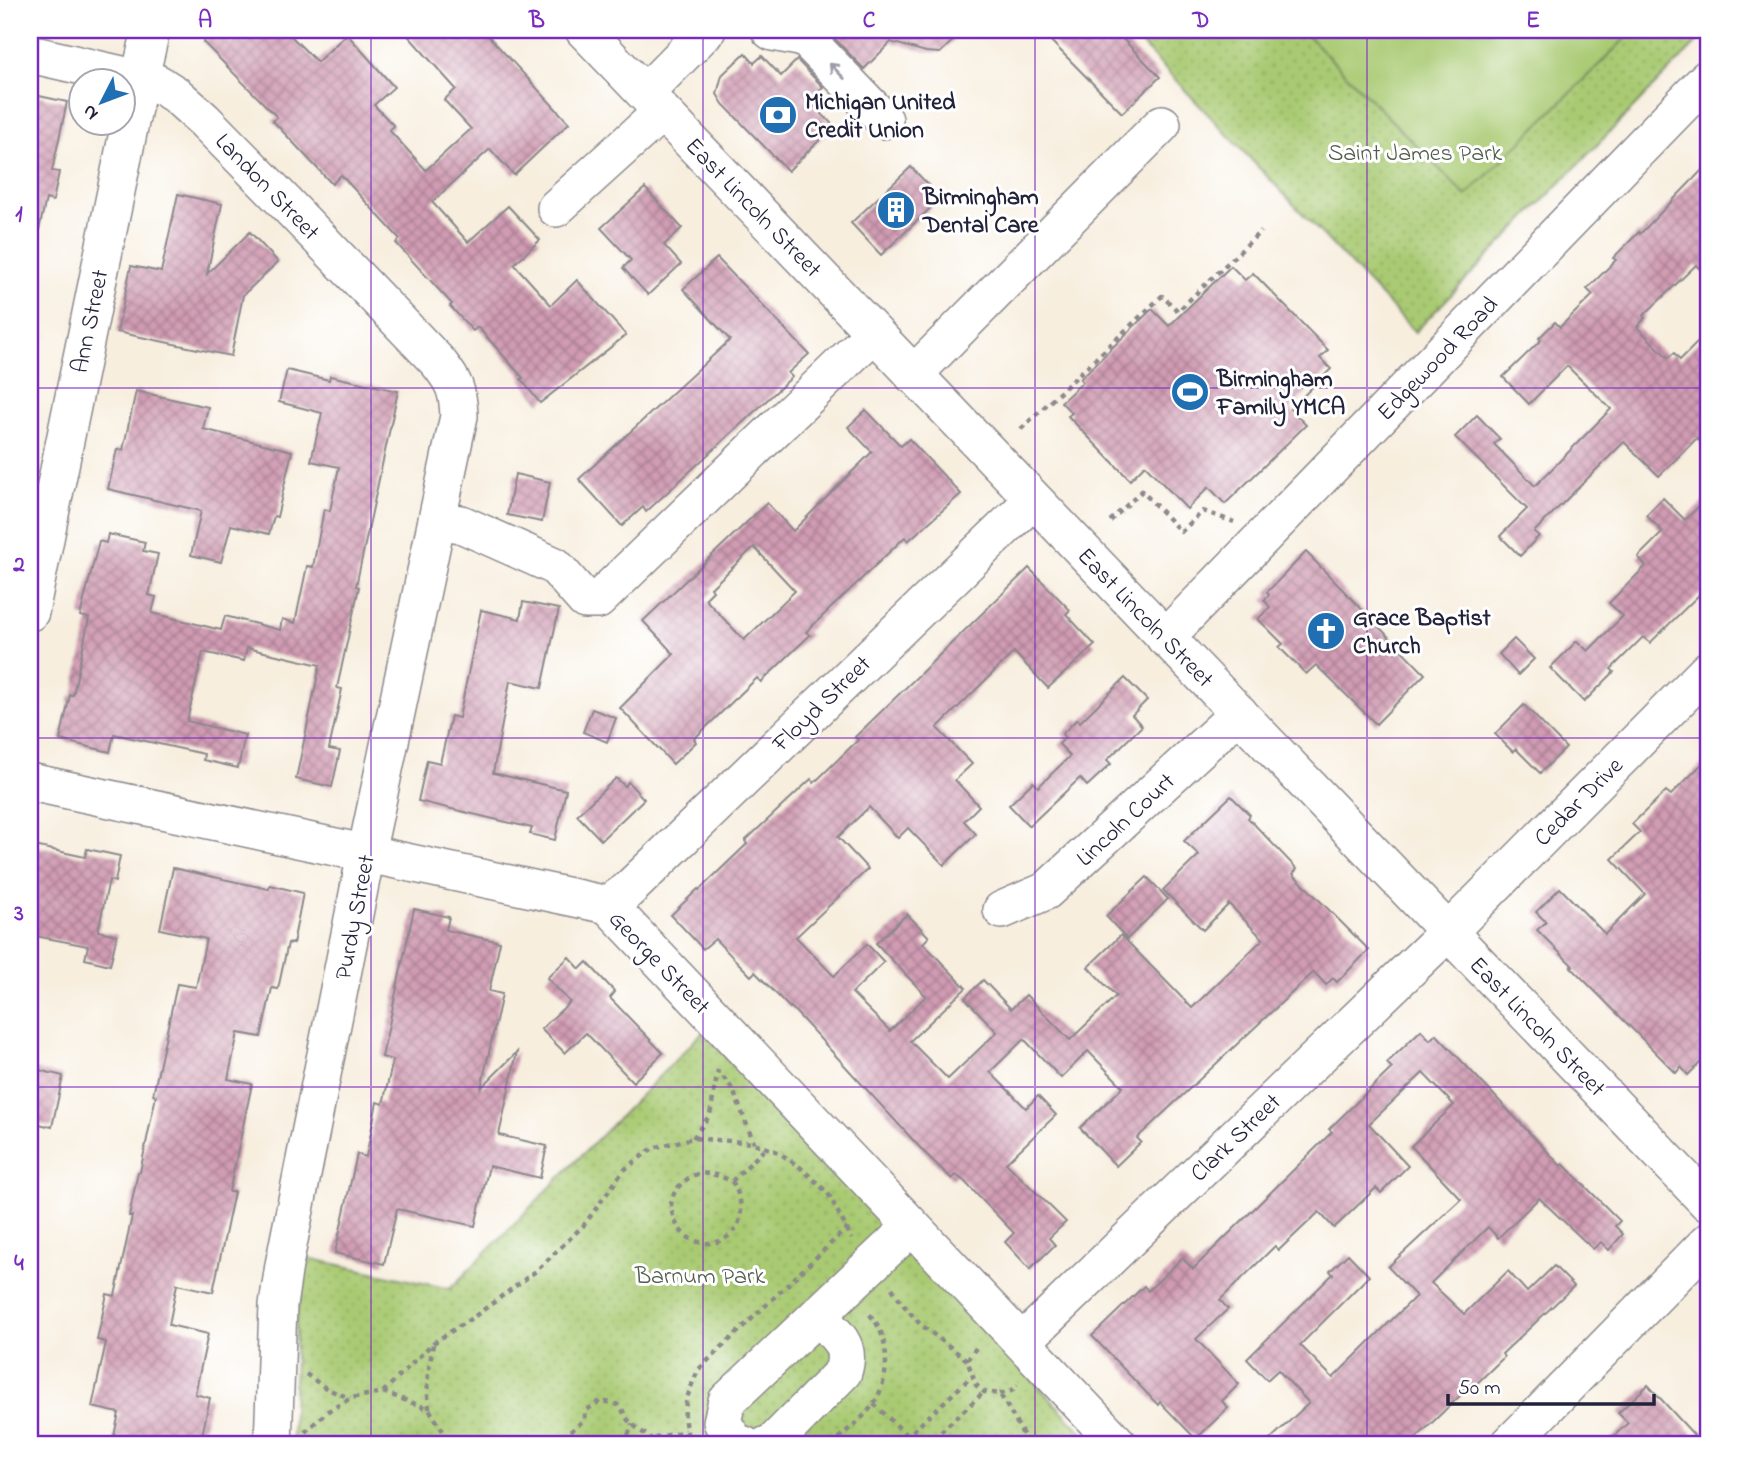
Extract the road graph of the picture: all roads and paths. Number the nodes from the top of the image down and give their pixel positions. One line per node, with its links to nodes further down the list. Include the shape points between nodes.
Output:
1 (151, 30): 7 (street, Ann Street)
2 (584, 30): 8 (street, East Lincoln Street)
3 (707, 30): 8 (street)
4 (769, 30): 9 (street, one-way to 4, via 806,38)
5 (30, 54): 7 (street, Landon Street)
6 (1708, 78): 22 (street, Edgewood Road)
7 (140, 79): 15 (street, Landon Street, via 166,88 204,120 438,362); 21 (street, Ann Street)
8 (653, 103): 11 (street); 13 (street, East Lincoln Street)
9 (884, 120)
10 (1162, 124): 14 (street)
11 (556, 208)
12 (1261, 231): 16 (path, via 1178,311 1162,296)
13 (874, 333): 14 (street, East Lincoln Street); 18 (street, via 598,600 585,600 555,566 461,524)
14 (913, 374): 17 (street, East Lincoln Street)
15 (458, 393): 18 (street, Purdy Street, via 460,416)
16 (1021, 429)
17 (1033, 500): 22 (street, East Lincoln Street); 27 (street, Floyd Street)
18 (437, 520): 26 (street, Purdy Street)
19 (1111, 521): 20 (path, via 1142,491 1181,531 1203,512)
20 (1242, 524)
21 (30, 612)
22 (1165, 638): 24 (street, East Lincoln Street)
23 (1708, 670): 29 (street, Cedar Drive)
24 (1238, 713): 28 (street, Lincoln Court, via 1046,891); 29 (street, East Lincoln Street)
25 (30, 782): 26 (street, George Street)
26 (366, 854): 27 (street, George Street); 55 (street, Purdy Street, via 284,1265)
27 (608, 905): 37 (street, George Street)
28 (1002, 910)
29 (1448, 932): 36 (street, East Lincoln Street); 43 (street, Clark Street)
30 (712, 1062): 31 (path)
31 (718, 1070): 32 (path, via 710,1115); 33 (path, via 733,1090)
32 (692, 1138): 33 (path); 44 (path, via 653,1148 624,1170 583,1224 536,1271)
33 (754, 1143): 34 (path)
34 (766, 1148): 35 (path); 38 (path, via 801,1168 828,1194)
35 (732, 1181): 35 (path, via 710,1172 689,1177 676,1189 670,1204 674,1223 687,1238 705,1244 722,1241 736,1228 743,1212)
36 (1708, 1203)
37 (911, 1227): 42 (street); 43 (street, George Street)
38 (847, 1228): 40 (path); 53 (path, via 699,1369 688,1392)
39 (1708, 1242): 68 (street)
40 (855, 1244)
41 (885, 1280): 46 (path, via 920,1324 967,1360)
42 (817, 1316): 61 (street, via 727,1401 722,1422 735,1442); 62 (street, via 845,1346 844,1372)
43 (1022, 1342): 67 (street, George Street)
44 (433, 1343): 47 (path); 51 (path, via 427,1381)
45 (302, 1371): 49 (path, via 327,1389)
46 (971, 1377): 48 (path); 54 (path)
47 (383, 1392): 49 (path); 51 (path)
48 (984, 1392): 65 (path); 66 (path, via 1000,1394)
49 (351, 1398): 55 (path, via 302,1435)
50 (874, 1404): 54 (path)
51 (429, 1409): 57 (path)
52 (632, 1424): 56 (path); 58 (path, via 623,1408 600,1401 585,1411 585,1419 569,1433); 59 (path)
53 (685, 1431): 56 (path); 60 (path)
54 (908, 1436): 63 (path); 64 (path)
55 (273, 1440)
56 (651, 1442)
57 (452, 1445)
58 (544, 1445)
59 (625, 1445)
60 (692, 1445)
61 (744, 1445)
62 (767, 1445)
63 (898, 1445)
64 (918, 1445)
65 (926, 1445)
66 (1030, 1445)
67 (1119, 1445)
68 (1509, 1445)

